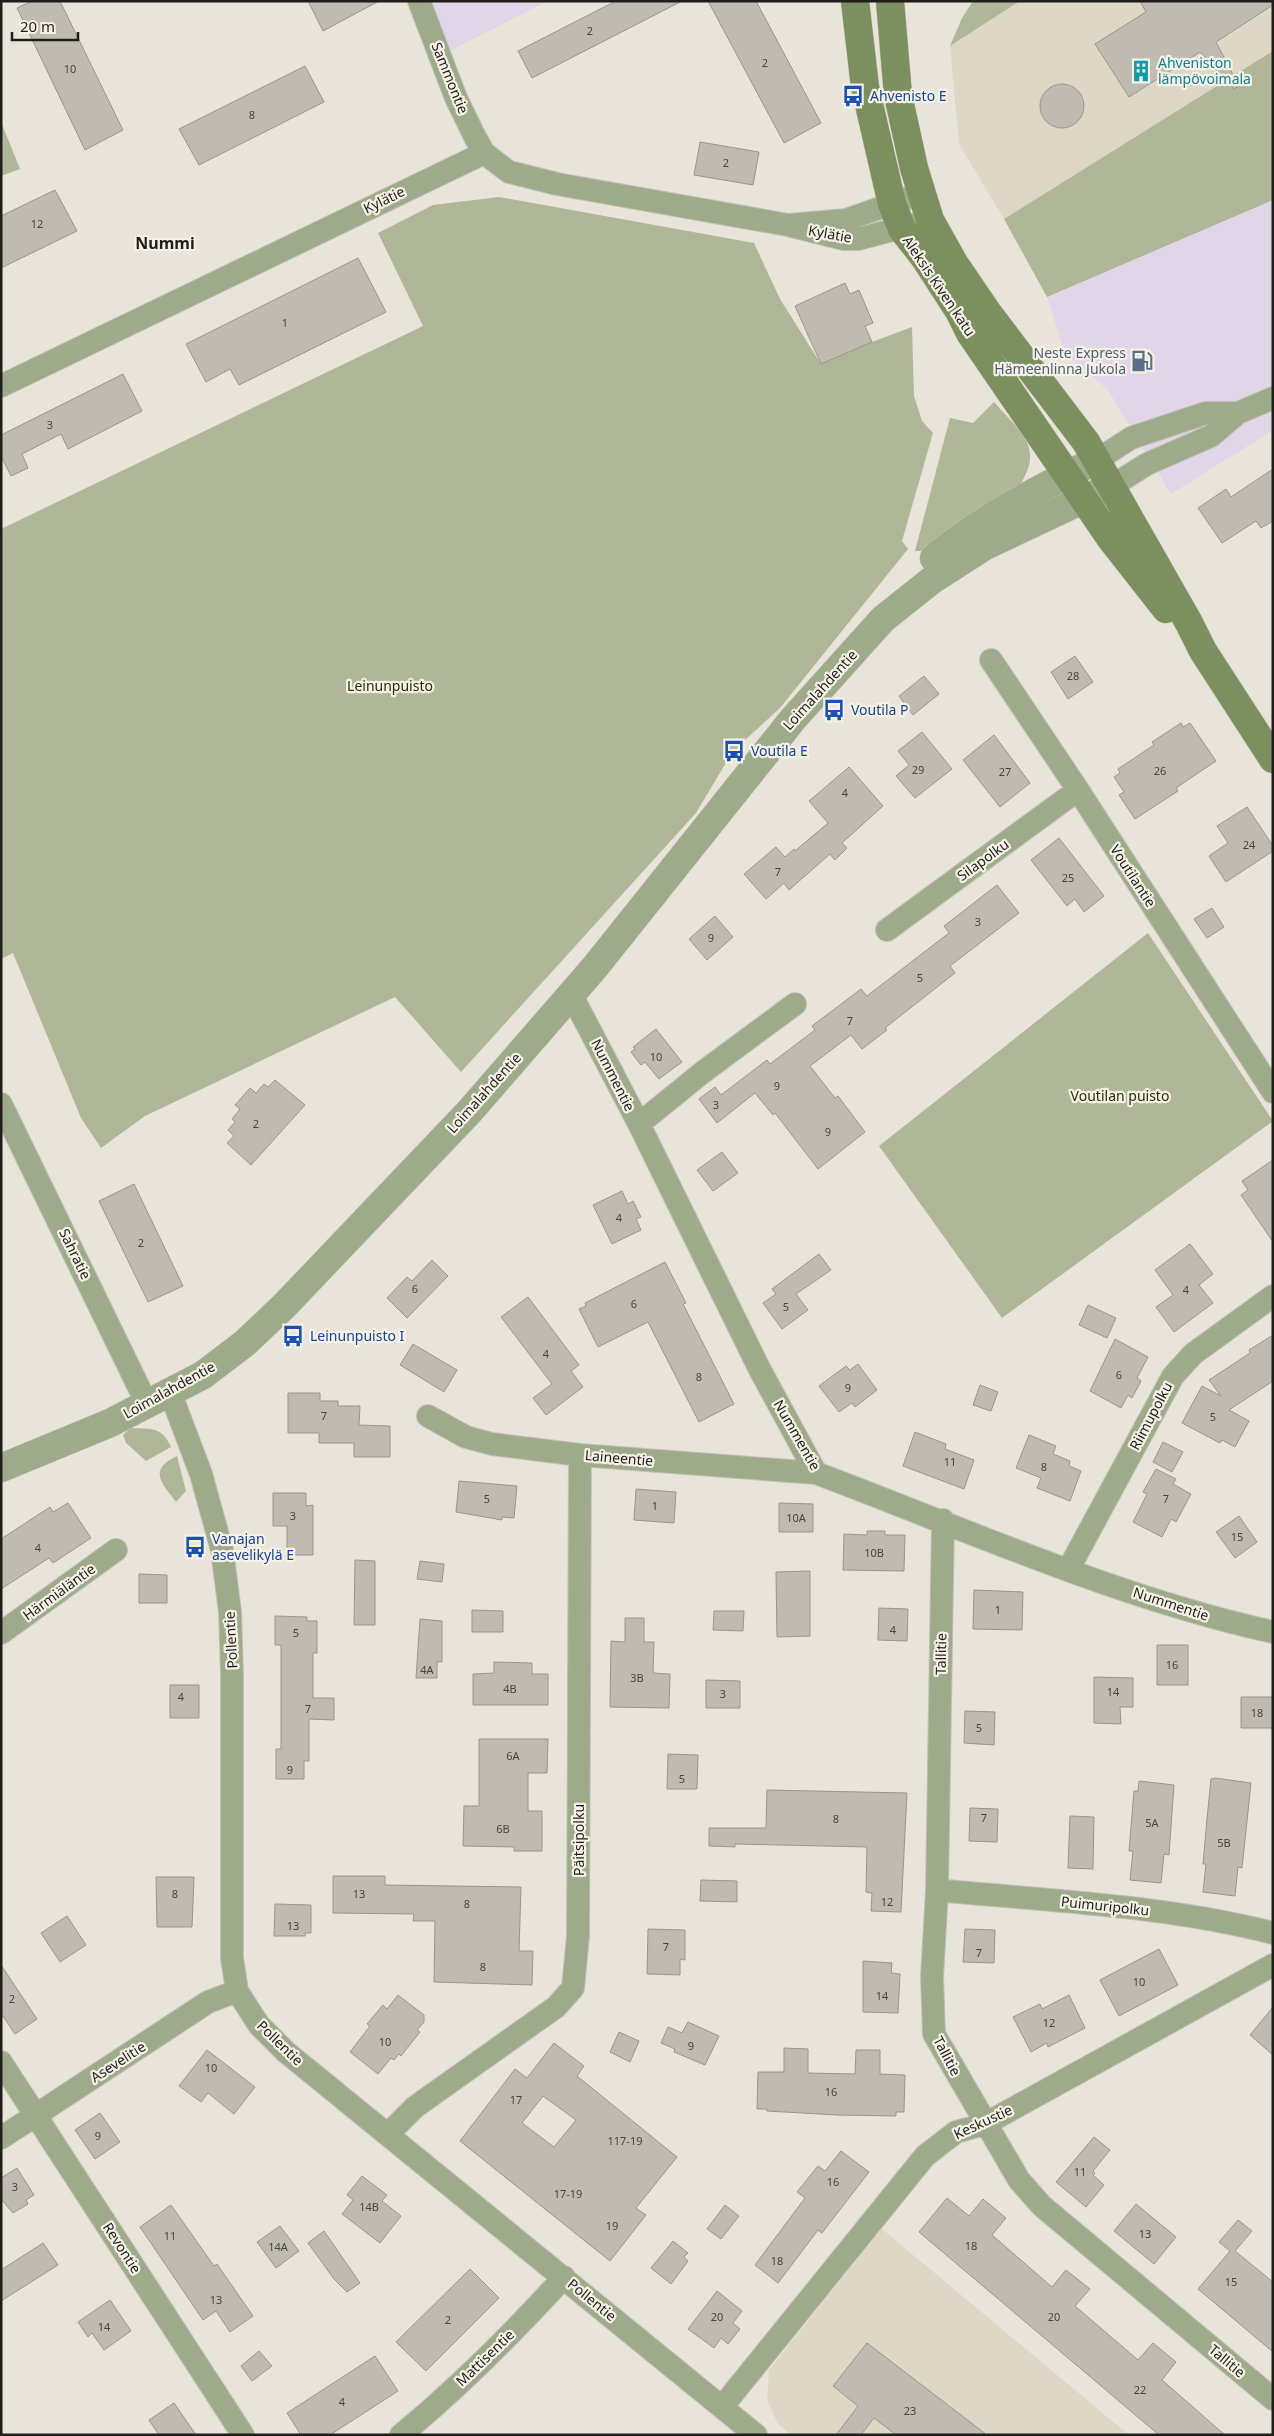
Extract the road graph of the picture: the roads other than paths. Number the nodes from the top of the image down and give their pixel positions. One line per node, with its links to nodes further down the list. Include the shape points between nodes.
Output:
1 (419, 1): 4 (street, Sammontie, via 456,98)
2 (855, 1): 6 (main road, Aleksis Kiven katu, via 865,87)
3 (890, 1): 5 (main road, Aleksis Kiven katu, via 898,96)
4 (484, 153): 8 (street, Kylätie, via 509,172 557,184); 10 (street, Kylätie)
5 (922, 193): 6 (street, Kylätie); 7 (main road, Aleksis Kiven katu)
6 (892, 204): 8 (street, Kylätie, via 846,220); 9 (main road, Aleksis Kiven katu)
7 (930, 220): 9 (street, Kylätie); 13 (main road, Aleksis Kiven katu, via 954,263)
8 (788, 226): 9 (street, Kylätie, via 844,239 872,237)
9 (902, 229): 14 (main road, Aleksis Kiven katu, via 924,257 970,333)
10 (1, 386)
11 (1273, 398): 12 (street)
12 (1238, 413): 13 (street, via 1206,413 1131,438); 15 (street, via 1211,436 1147,464)
13 (1097, 460): 14 (street, Loimalahdentie); 15 (main road, Aleksis Kiven katu)
14 (1068, 475): 16 (main road, Aleksis Kiven katu); 17 (street, Loimalahdentie, via 1015,504 944,550 911,580)
15 (1112, 486): 16 (street, Loimalahdentie); 18 (main road, Aleksis Kiven katu, via 1190,623)
16 (1084, 500): 17 (street, Loimalahdentie, via 1008,534 958,562); 18 (main road, Aleksis Kiven katu, via 1133,570)
17 (884, 619): 23 (street, Loimalahdentie, via 793,719)
18 (1203, 652): 20 (main road, Aleksis Kiven katu)
19 (991, 660): 21 (street, Voutilantie)
20 (1273, 759)
21 (1078, 790): 22 (street, Silapolku); 25 (street, Voutilantie)
22 (887, 930)
23 (571, 994): 27 (street, Nummentie); 29 (street, Loimalahdentie, via 469,1112 285,1305 245,1343 210,1370)
24 (795, 1004): 27 (street)
25 (1273, 1092)
26 (1, 1104): 29 (street, Sahratie)
27 (639, 1124): 33 (street, Nummentie, via 760,1370)
28 (1273, 1296): 36 (street, Riimupolku, via 1193,1354 1173,1376)
29 (158, 1398): 32 (street, Loimalahdentie, via 110,1423); 42 (street, Pollentie, via 207,1493 222,1550 230,1612 232,1958)
30 (428, 1416): 31 (street, Laineentie, via 466,1437 492,1444)
31 (580, 1455): 33 (street, Laineentie); 46 (street, Päitsipolku, via 578,1936 574,1988 556,2007 415,2107)
32 (1, 1468)
33 (816, 1473): 34 (street, Nummentie)
34 (943, 1520): 36 (street, Nummentie); 39 (street, Tallitie)
35 (116, 1550): 38 (street, Härmiäläntie)
36 (1068, 1570): 37 (street, Nummentie, via 1201,1614)
37 (1273, 1632)
38 (1, 1633)
39 (937, 1890): 40 (street, Puimuripolku, via 1174,1913); 45 (street, Tallitie, via 932,1977 934,2034)
40 (1273, 1933)
41 (1273, 1965): 45 (street, Keskustie)
42 (237, 1991): 44 (street, Asevelitie, via 208,2002); 46 (street, Pollentie, via 259,2025 286,2052)
43 (1, 2062): 44 (street, Revontie)
44 (36, 2115): 47 (street, Asevelitie); 51 (street, Revontie)
45 (985, 2124): 49 (street, Tallitie, via 1019,2180 1042,2206); 50 (street, Keskustie, via 956,2132 925,2156)
46 (388, 2134): 48 (street, Pollentie)
47 (1, 2138)
48 (564, 2277): 50 (street, Pollentie); 52 (street, Mattisentie, via 434,2408)
49 (1273, 2399)
50 (722, 2407): 53 (street, Pollentie)
51 (243, 2435)
52 (401, 2435)
53 (756, 2435)

